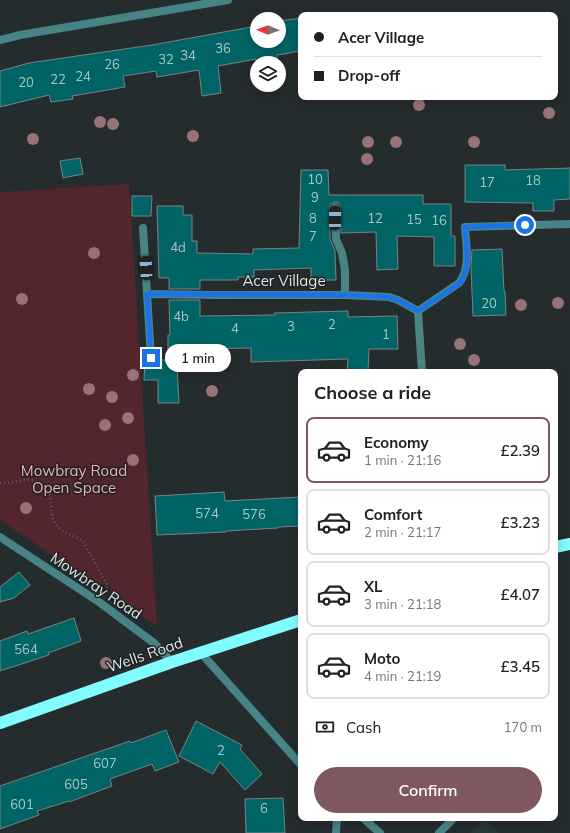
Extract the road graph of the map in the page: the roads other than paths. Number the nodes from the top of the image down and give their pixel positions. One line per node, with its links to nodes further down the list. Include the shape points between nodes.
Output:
1 (228, 0): 2 (street)
2 (0, 40)
3 (335, 207): 7 (street, via 336,239 342,253)
4 (570, 224): 8 (street, via 465,227 464,278)
5 (143, 228): 6 (street)
6 (147, 294): 7 (street, Acer Village); 9 (street)
7 (346, 295): 8 (street, Acer Village, via 389,297)
8 (418, 311): 10 (street)
9 (151, 358)
10 (422, 369)
11 (0, 537): 16 (street, Mowbray Road, via 99,602 154,643)
12 (570, 544): 13 (highway)
13 (558, 547)
14 (298, 621): 15 (highway, Wells Road)
15 (201, 653): 16 (highway, Wells Road); 18 (street)
16 (172, 662): 17 (highway, Wells Road)
17 (0, 723)
18 (298, 762)
19 (337, 821): 22 (street)
20 (366, 821): 23 (street)
21 (451, 821): 24 (street)
22 (337, 832)
23 (380, 833)
24 (439, 833)

